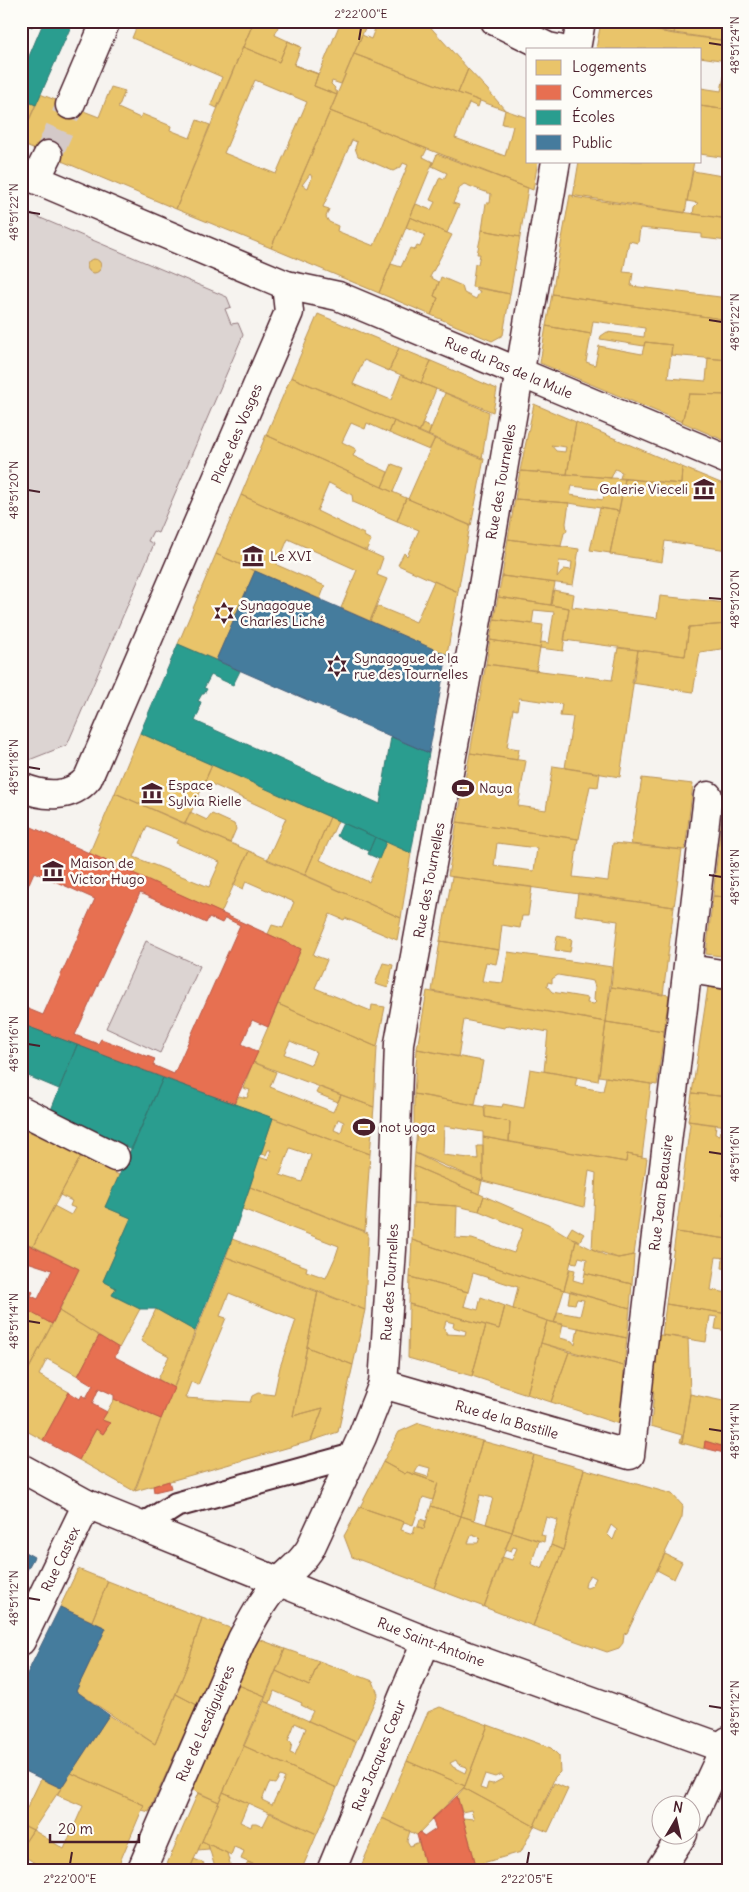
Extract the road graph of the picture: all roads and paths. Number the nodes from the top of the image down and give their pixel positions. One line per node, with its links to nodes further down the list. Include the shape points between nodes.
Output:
1 (106, 21): 6 (street)
2 (495, 21): 4 (street)
3 (581, 21): 5 (street)
4 (553, 48)
5 (576, 48)
6 (70, 105)
7 (48, 155): 9 (street)
8 (556, 162): 11 (street, Rue des Tournelles)
9 (29, 176): 10 (street)
10 (286, 285): 11 (street, Rue du Pas de la Mule, via 338,296); 13 (street, Place des Vosges, via 289,312 88,778 76,789 60,794 32,792)
11 (519, 373): 12 (street, Rue du Pas de la Mule); 19 (street, Rue des Tournelles, via 399,1043 392,1248)
12 (728, 460)
13 (21, 787)
14 (708, 796): 15 (street, Rue Jean Beausire)
15 (688, 969): 16 (street); 20 (street, Rue Jean Beausire)
16 (728, 975)
17 (21, 1110): 18 (street)
18 (115, 1157)
19 (383, 1384): 20 (street, Rue de la Bastille); 21 (street, Rue des Tournelles)
20 (630, 1455)
21 (353, 1456): 24 (street, via 176,1505); 25 (street, Rue des Tournelles, via 310,1549 299,1566)
22 (21, 1468): 23 (street, Rue Saint-Antoine)
23 (87, 1504): 24 (street, Rue Saint-Antoine); 26 (street, Rue Castex)
24 (143, 1526): 25 (street, Rue Saint-Antoine)
25 (281, 1580): 27 (street, Rue Saint-Antoine); 31 (street, Rue de Lesdiguières, via 262,1604 242,1639)
26 (21, 1641)
27 (426, 1641): 28 (street, Rue Saint-Antoine); 32 (street, Rue Jacques Cœur)
28 (726, 1745): 29 (street)
29 (702, 1797)
30 (677, 1844): 33 (street)
31 (141, 1871)
32 (331, 1871)
33 (659, 1871)

